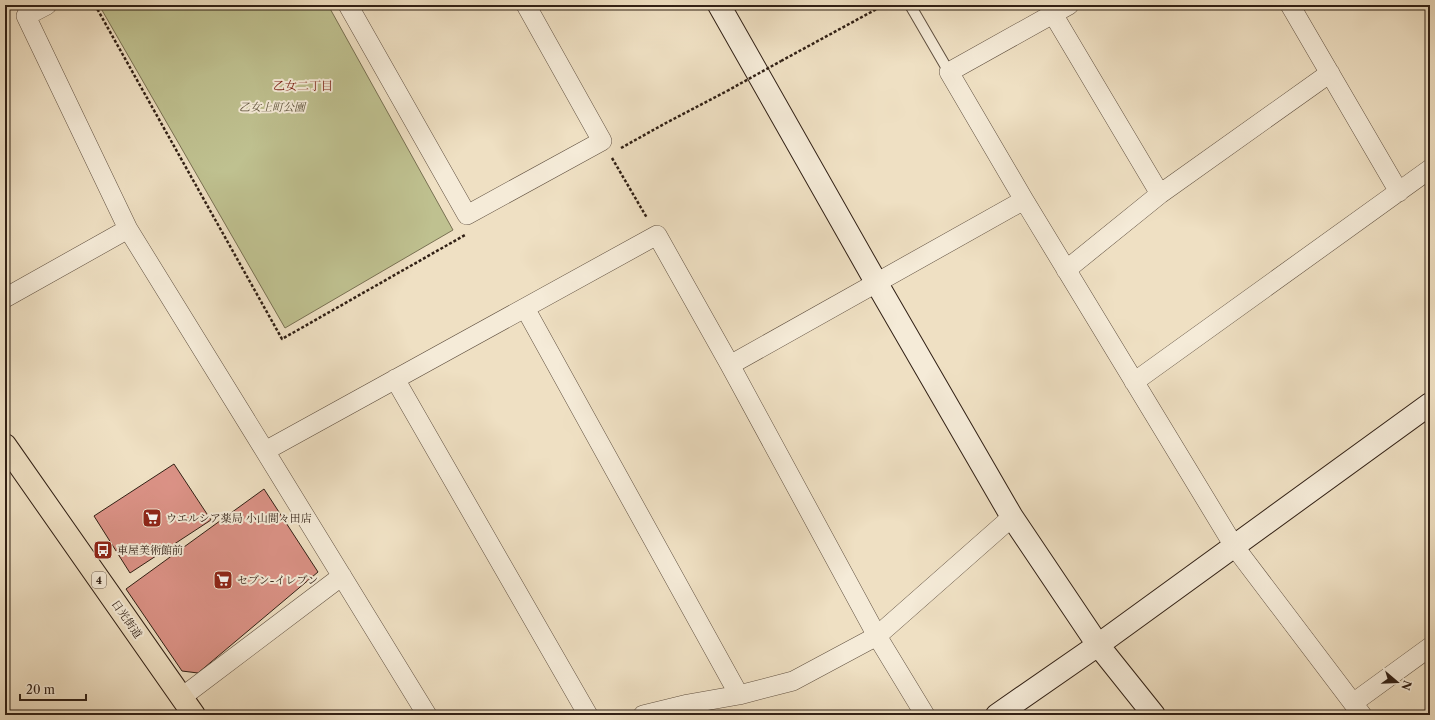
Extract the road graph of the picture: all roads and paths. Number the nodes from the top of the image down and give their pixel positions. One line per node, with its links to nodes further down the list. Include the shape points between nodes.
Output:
1 (47, 5): 18 (street, via 26,16)
2 (95, 5): 19 (path, via 282,339)
3 (348, 5): 13 (street, via 467,215)
4 (526, 5): 13 (street)
5 (719, 5): 22 (street)
6 (884, 5): 13 (path, bridge, via 664,124)
7 (910, 5): 11 (lane)
8 (1069, 5): 10 (street)
9 (1290, 5): 12 (street)
10 (1053, 14): 11 (street); 16 (street)
11 (949, 72): 17 (street)
12 (1330, 73): 15 (street); 16 (street)
13 (606, 147): 20 (path)
14 (1430, 169): 15 (street)
15 (1399, 192): 27 (street)
16 (1160, 194): 21 (street)
17 (1024, 200): 21 (street); 22 (street)
18 (128, 229): 23 (street); 30 (street)
19 (466, 235)
20 (657, 235): 24 (street); 25 (street)
21 (1066, 270): 27 (street)
22 (876, 282): 25 (street); 31 (street)
23 (5, 298)
24 (524, 308): 26 (street); 37 (street)
25 (730, 365): 34 (street)
26 (395, 379): 30 (street); 42 (street)
27 (1134, 382): 32 (street)
28 (1430, 404): 32 (street)
29 (6, 449): 38 (highway, 日光街道 / 4)
30 (265, 451): 33 (street)
31 (1012, 517): 34 (street); 35 (street)
32 (1234, 546): 35 (street); 39 (street)
33 (342, 576): 38 (street); 41 (street)
34 (877, 636): 37 (street, via 793,681); 44 (street)
35 (1098, 645): 45 (street); 46 (street)
36 (1430, 647): 39 (street)
37 (739, 695): 43 (street)
38 (182, 697): 40 (highway, 日光街道 / 4)
39 (1358, 709)
40 (194, 715)
41 (427, 715)
42 (588, 715)
43 (644, 715)
44 (925, 715)
45 (997, 715)
46 (1154, 715)

